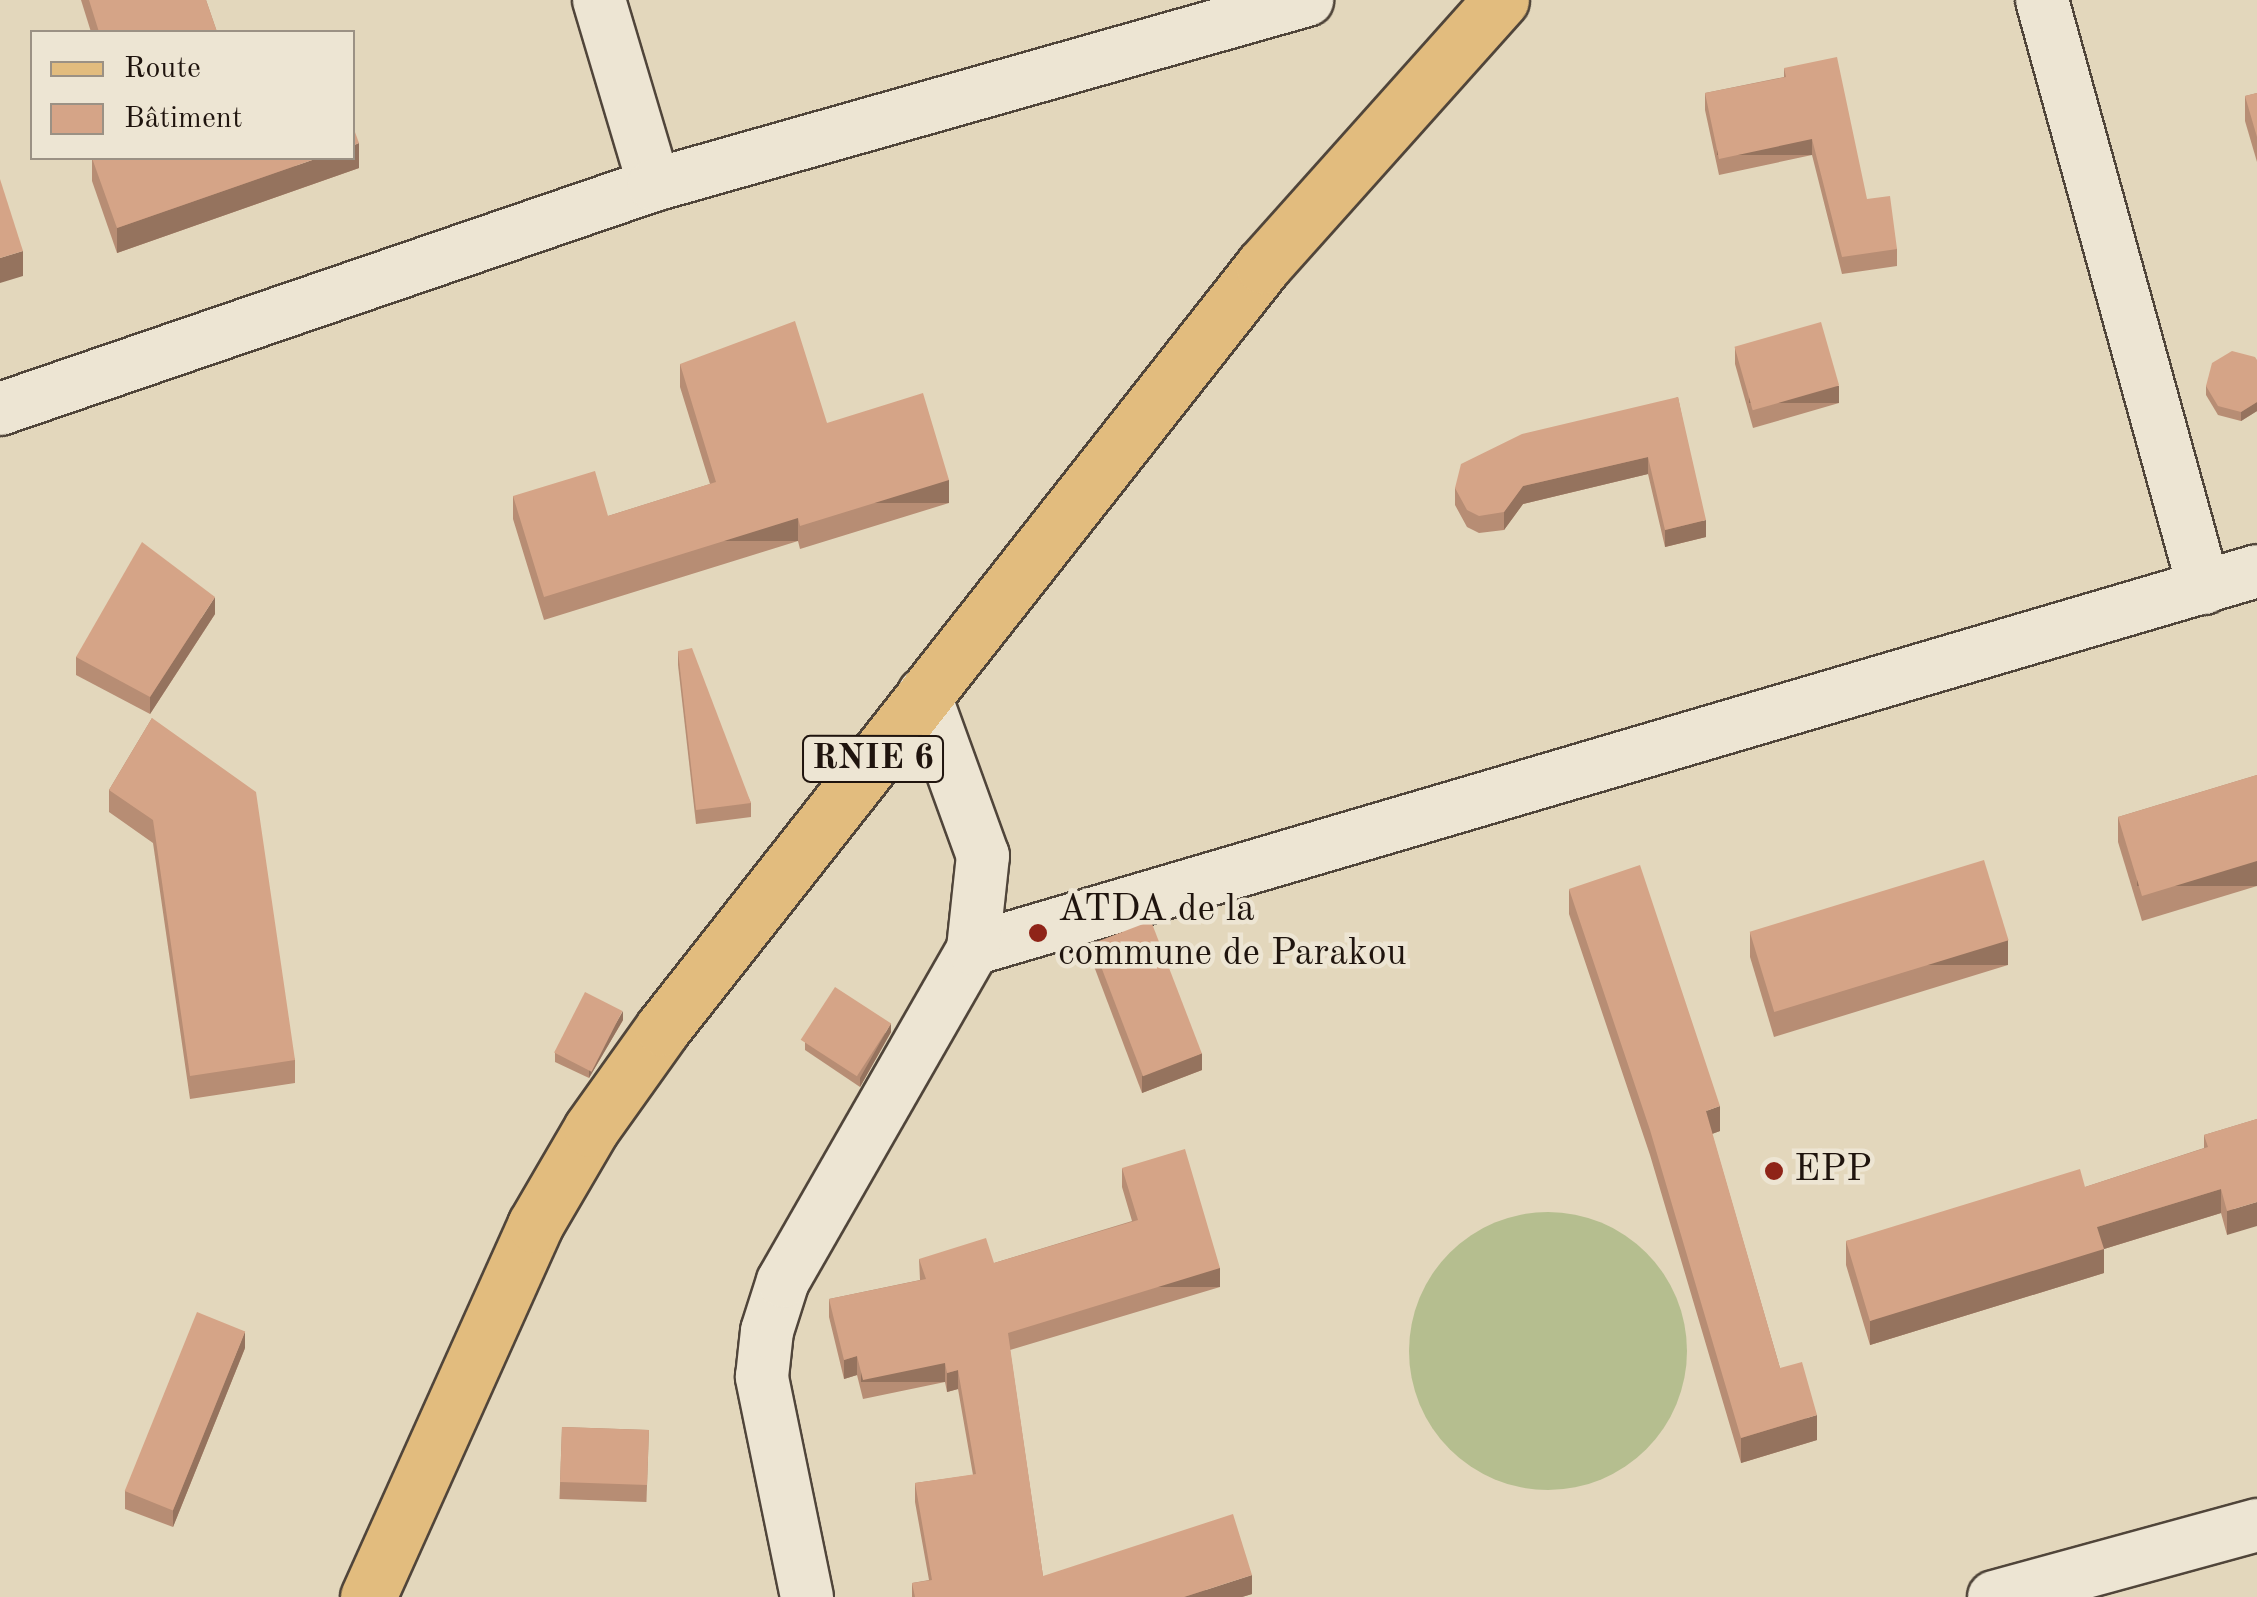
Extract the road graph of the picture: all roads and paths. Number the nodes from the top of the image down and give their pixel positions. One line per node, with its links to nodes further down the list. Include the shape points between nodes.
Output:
1 (599, 0): 5 (street)
2 (1307, 0): 5 (street)
3 (1501, 0): 9 (main road, RNIE 6, via 1264,266)
4 (2042, 0): 8 (street)
5 (654, 185): 6 (street)
6 (0, 409)
7 (2257, 572): 8 (street)
8 (2204, 588): 10 (street)
9 (924, 694): 10 (street, via 983,856); 12 (main road, RNIE 6, via 591,1129 527,1242)
10 (973, 949): 13 (street, via 783,1281 766,1330 762,1377)
11 (2257, 1525): 14 (street)
12 (368, 1597)
13 (807, 1597)
14 (1994, 1597)

